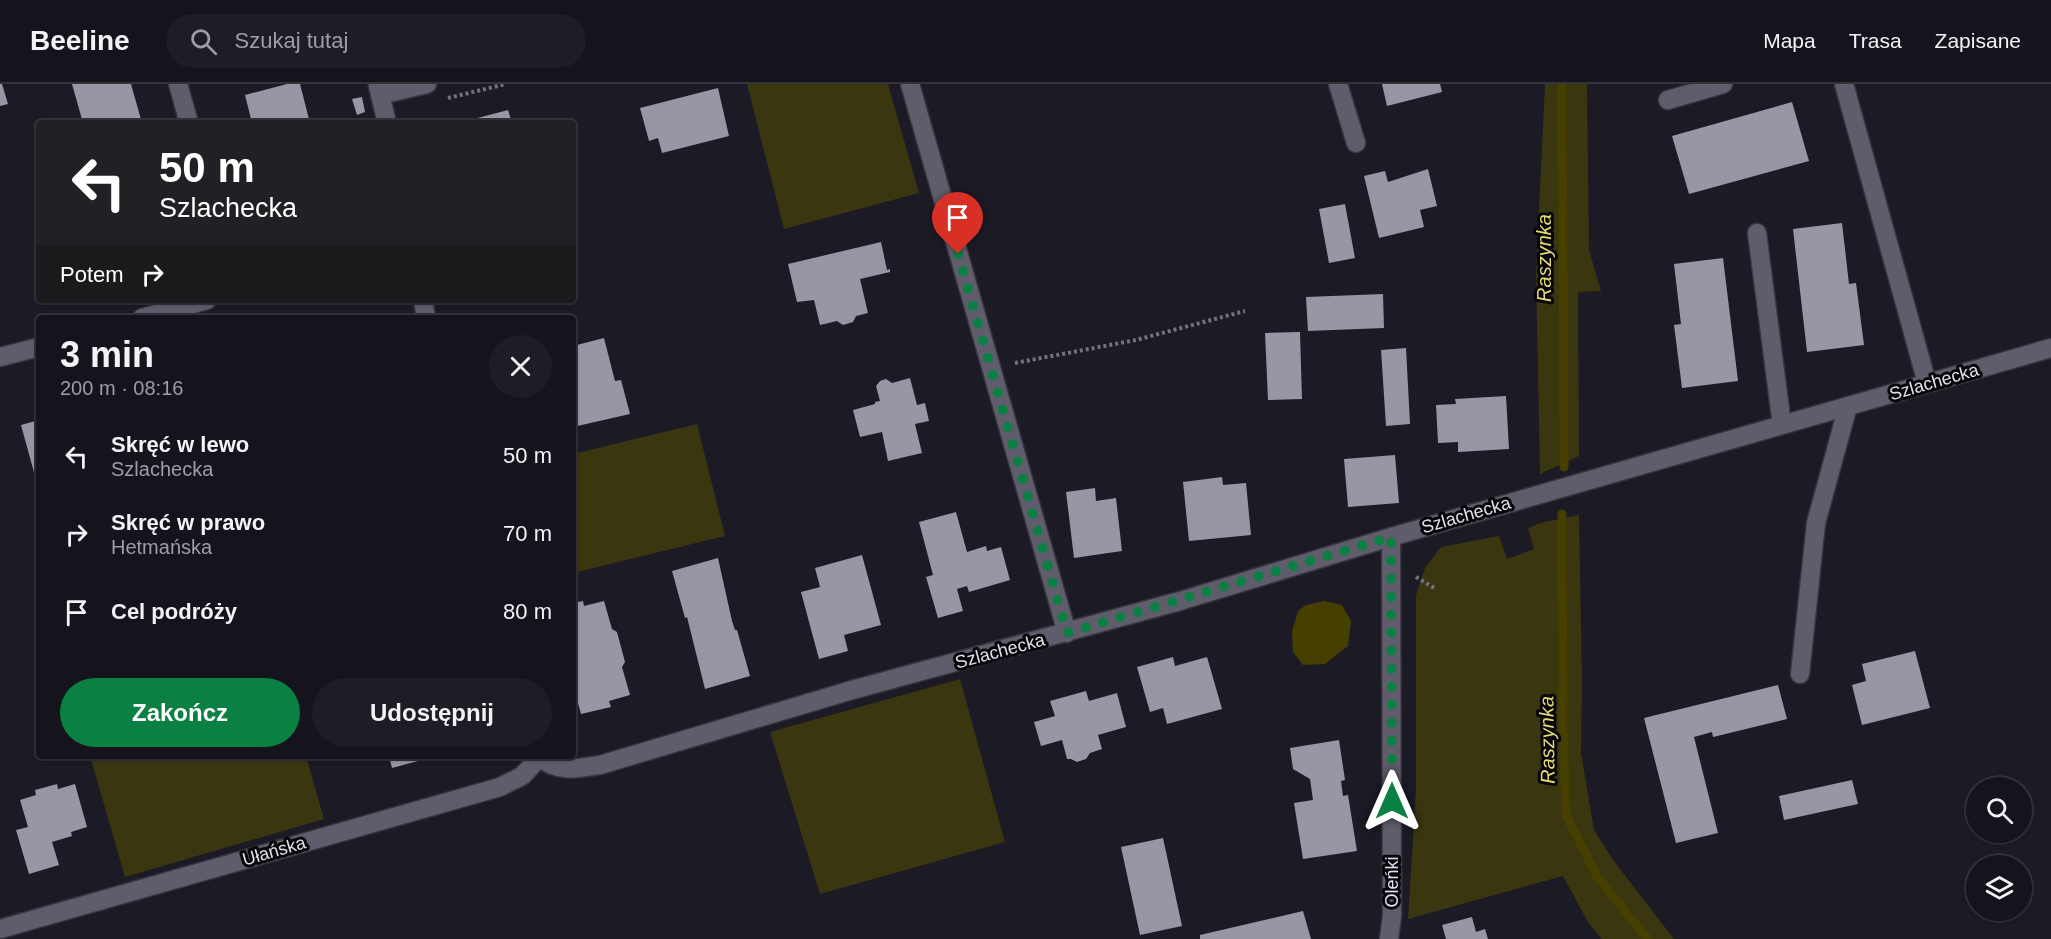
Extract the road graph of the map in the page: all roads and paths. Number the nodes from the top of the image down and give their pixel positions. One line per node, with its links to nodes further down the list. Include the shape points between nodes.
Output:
1 (178, 84): 11 (street)
2 (427, 84): 8 (street)
3 (506, 84): 9 (path)
4 (910, 84): 21 (street)
5 (1338, 84): 13 (street)
6 (1723, 84): 10 (street)
7 (1844, 84): 22 (street)
8 (379, 90): 12 (street)
9 (440, 100)
10 (1668, 100)
11 (188, 120)
12 (386, 120)
13 (1356, 143)
14 (1756, 233): 24 (street)
15 (196, 303): 17 (street)
16 (1245, 310): 21 (path, via 1136,340)
17 (153, 315)
18 (36, 348): 20 (street)
19 (2051, 348): 22 (street, Szlachecka)
20 (0, 357)
21 (990, 368): 26 (street)
22 (1927, 383): 23 (street, Szlachecka)
23 (1848, 406): 24 (street, Szlachecka); 27 (street, via 1816,523)
24 (1782, 425): 25 (street, Szlachecka)
25 (1391, 537): 26 (street, Szlachecka); 31 (street, Oleńki)
26 (1067, 633): 29 (street, Szlachecka, via 852,690 600,765 575,770 557,768)
27 (1800, 674)
28 (536, 759): 30 (street, Ułańska, via 522,776 500,787)
29 (541, 759)
30 (0, 929)
31 (1389, 939)

